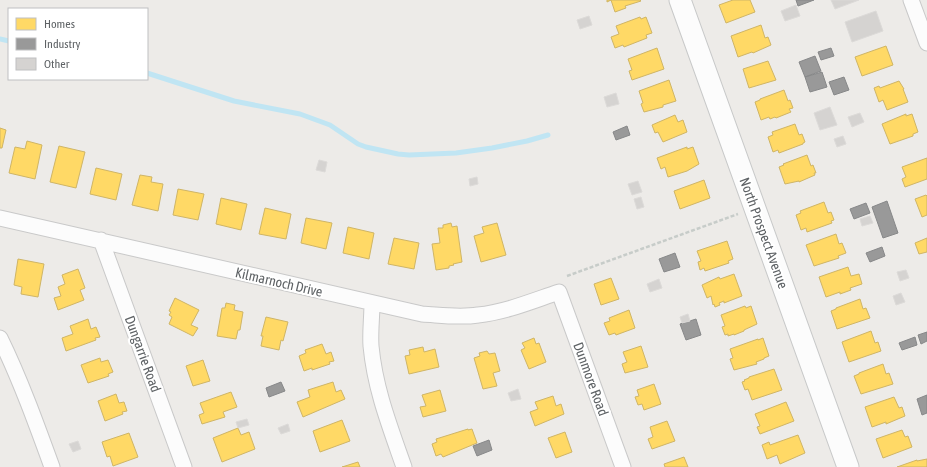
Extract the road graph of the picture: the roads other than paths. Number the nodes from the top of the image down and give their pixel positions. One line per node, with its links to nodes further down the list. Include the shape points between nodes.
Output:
1 (680, 0): 13 (street, North Prospect Avenue)
2 (911, 0): 3 (street)
3 (927, 43)
4 (0, 218): 5 (street, Kilmarnoch Drive)
5 (101, 240): 7 (street, Kilmarnoch Drive); 10 (street, Dungarrie Road)
6 (559, 292): 7 (street, Kilmarnoch Drive, via 477,316 422,314); 12 (street, Dunmore Road)
7 (372, 303): 11 (street, via 371,344 374,372 381,402)
8 (0, 338): 9 (street, via 32,410)
9 (52, 467)
10 (184, 467)
11 (404, 467)
12 (623, 467)
13 (848, 467)

